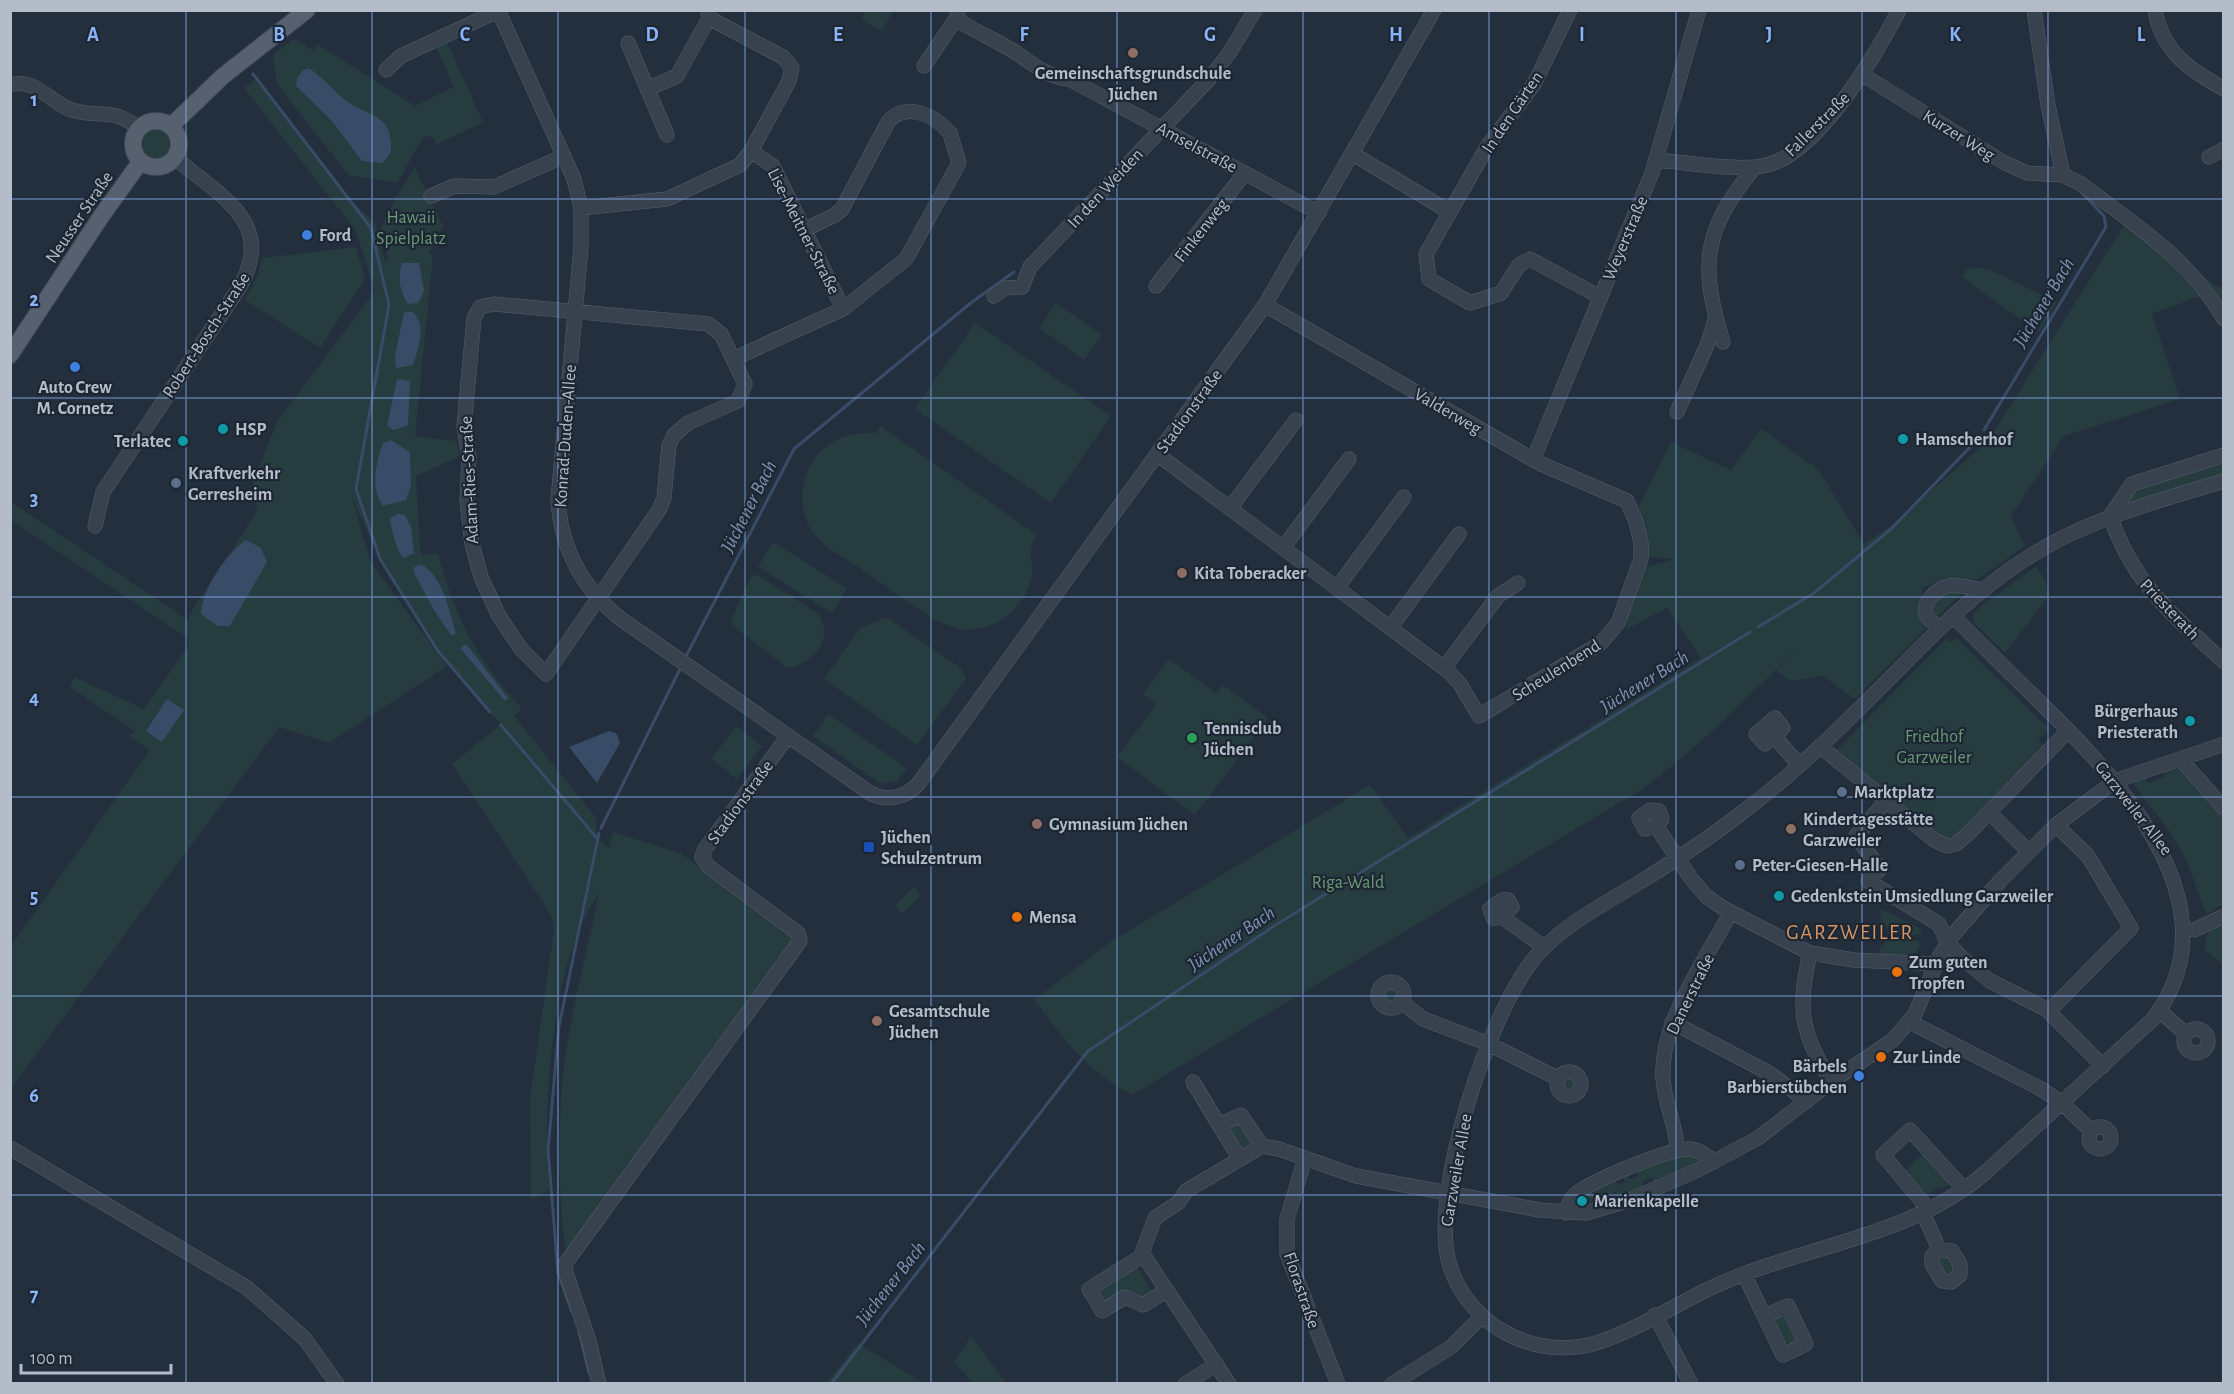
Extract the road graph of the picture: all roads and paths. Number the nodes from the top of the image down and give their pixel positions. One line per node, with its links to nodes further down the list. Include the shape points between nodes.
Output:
1 (307, 10): 19 (main road, via 223,76)
2 (1255, 10): 21 (street, In den Weiden, via 1222,64)
3 (1434, 10): 25 (street, Stadionstraße)
4 (1570, 10): 36 (street, In den Gärten, via 1534,84 1487,147)
5 (1699, 10): 29 (street, Weyerstraße)
6 (1899, 10): 15 (street, Fallerstraße)
7 (2034, 10): 33 (street)
8 (2155, 10): 18 (street, via 2161,33 2177,58)
9 (499, 11): 14 (street, via 401,56); 26 (street, Konrad-Duden-Allee)
10 (708, 14): 17 (street, via 677,76); 24 (street, via 783,57 792,68 789,81)
11 (957, 14): 13 (street); 21 (street, Amselstraße, via 1028,63)
12 (628, 43): 17 (street)
13 (924, 66)
14 (386, 69)
15 (1863, 75): 31 (street, Fallerstraße, via 1793,152 1772,164); 33 (street, Kurzer Weg, via 2003,162 2033,174)
16 (10, 85): 20 (street, via 29,84 73,110 120,115)
17 (648, 89): 22 (street)
18 (2223, 89)
19 (171, 126): 20 (main road, via 156,121); 28 (main road, via 179,144)
20 (140, 129): 30 (main road, via 133,146)
21 (1162, 129): 32 (street, Amselstraße); 40 (street, In den Weiden, via 1030,267 1022,287 1005,288)
22 (667, 135)
23 (2223, 148): 27 (street)
24 (751, 151): 35 (street, via 737,167 667,199); 38 (street, Lise-Meitner-Straße, via 773,166)
25 (1353, 154): 36 (street); 37 (street, Stadionstraße)
26 (564, 156): 34 (street, via 494,187 454,186); 35 (street, Konrad-Duden-Allee)
27 (2209, 157)
28 (175, 158): 30 (main road, via 158,167); 61 (street, Robert-Bosch-Straße, via 219,192 243,217 251,241 250,264 239,288 103,492)
29 (1656, 160): 31 (street, Fallerstraße); 41 (street, Weyerstraße)
30 (141, 162): 48 (main road, Neusser Straße)
31 (1755, 167): 45 (street, via 1728,201 1714,230 1709,259)
32 (1245, 173): 37 (street, Amselstraße); 39 (street, Finkenweg)
33 (2063, 175): 46 (street, via 2081,183 2168,248 2198,281)
34 (431, 196)
35 (581, 208): 44 (street, Konrad-Duden-Allee)
36 (1450, 212): 41 (street, In den Gärten, via 1426,254 1428,279 1470,303 1501,293 1519,265 1530,260)
37 (1319, 213): 42 (street, Stadionstraße)
38 (804, 230): 43 (street, Lise-Meitner-Straße); 43 (street, via 842,208 888,122 897,114 916,111 950,133 960,157 958,166 913,249 902,263)
39 (1156, 286)
40 (994, 296)
41 (1600, 297): 55 (street, Weyerstraße)
42 (1265, 305): 52 (street, Stadionstraße); 55 (street, Valderweg)
43 (843, 309): 49 (street, Lise-Meitner-Straße)
44 (575, 311): 49 (street, via 708,324 720,331); 67 (street, Konrad-Duden-Allee, via 558,510 571,558); 67 (street, Adam-Ries-Straße, via 494,304 482,306 476,312 464,420 469,457 468,518 475,560 490,600 521,650 546,674)
45 (1715, 318): 47 (street); 50 (street)
46 (2223, 319)
47 (1723, 342)
48 (10, 355)
49 (733, 359): 67 (street, via 745,384 738,401 688,423 674,435 669,445 662,505)
50 (1677, 412)
51 (1296, 420): 58 (street)
52 (1157, 454): 58 (street); 81 (street, Stadionstraße)
53 (2223, 455): 60 (street, Garzweiler Allee, via 2132,484)
54 (1349, 459): 63 (street)
55 (1533, 460): 59 (street, Valderweg, via 1623,499)
56 (2223, 481): 60 (street, Garzweiler Allee)
57 (1404, 497): 65 (street)
58 (1230, 508): 63 (street)
59 (1632, 510): 72 (street, Scheulenbend, via 1641,559 1612,632 1601,643 1479,716 1460,684)
60 (2110, 516): 66 (street, Garzweiler Allee, via 2041,549); 71 (street, Priesterath, via 2125,554 2145,587)
61 (95, 526)
62 (1459, 534): 69 (street)
63 (1283, 548): 65 (street)
64 (1518, 583): 72 (street, via 1498,596)
65 (1337, 588): 69 (street)
66 (1982, 590): 68 (street, Garzweiler Allee); 70 (street, via 1951,585 1937,591 1925,610)
67 (597, 598): 74 (street, Konrad-Duden-Allee)
68 (1953, 616): 70 (street, Garzweiler Allee); 73 (street, Garzweiler Allee)
69 (1390, 627): 72 (street)
70 (1939, 628): 77 (street, Garzweiler Allee)
71 (2223, 662)
72 (1444, 668)
73 (2068, 731): 80 (street, Garzweiler Allee); 84 (street)
74 (788, 736): 81 (street, Konrad-Duden-Allee, via 878,797 896,798); 131 (street, Stadionstraße, via 702,858 798,933 798,945 565,1266)
75 (1774, 736): 79 (street)
76 (2223, 744): 78 (street)
77 (1820, 746): 79 (street, Garzweiler Allee); 82 (street)
78 (2181, 760): 80 (street); 83 (street)
79 (1799, 765): 88 (street, Garzweiler Allee)
80 (2115, 781): 85 (street); 92 (street, Garzweiler Allee, via 2168,847 2187,891)
81 (912, 790)
82 (1886, 801): 84 (street, via 1938,843 1951,846); 93 (street, via 1856,836 1880,869 1868,881 1939,924)
83 (2223, 808)
84 (1989, 812): 87 (street)
85 (2056, 825): 87 (street); 98 (street, via 2088,856 2131,928)
86 (1656, 826): 88 (street)
87 (2028, 852): 93 (street)
88 (1677, 859): 89 (street, via 1701,891); 94 (street, Garzweiler Allee)
89 (1731, 912): 95 (street); 100 (street, Danerstraße)
90 (2223, 916): 92 (street)
91 (1502, 917): 94 (street)
92 (2194, 930): 99 (street, Garzweiler Allee, via 2186,972)
93 (1947, 942): 96 (street); 98 (street, via 1986,978)
94 (1544, 947): 103 (street, Garzweiler Allee, via 1516,985)
95 (1810, 953): 96 (street, via 1854,960); 107 (street, via 1802,1012 1811,1049)
96 (1937, 964): 101 (street)
97 (1402, 1002): 103 (street, via 1423,1019)
98 (2049, 1011): 104 (street)
99 (2161, 1012): 102 (street); 104 (street, Garzweiler Allee)
100 (1672, 1022): 108 (street, via 1769,1072); 114 (street, Danerstraße, via 1662,1070)
101 (1910, 1022): 107 (street, via 1884,1047); 109 (street, via 2032,1083)
102 (2186, 1034)
103 (1489, 1044): 105 (street); 119 (street, Garzweiler Allee, via 1464,1118)
104 (2103, 1066): 109 (street, Garzweiler Allee)
105 (1559, 1079)
106 (1193, 1082): 110 (street)
107 (1831, 1082): 108 (street)
108 (1807, 1101): 117 (street, via 1764,1135)
109 (2062, 1103): 111 (street); 118 (street, Garzweiler Allee)
110 (1219, 1125): 112 (street, via 1243,1116); 116 (street)
111 (2091, 1131)
112 (1262, 1146): 115 (street); 116 (street)
113 (10, 1148): 130 (street, via 246,1287 306,1339)
114 (1677, 1150): 117 (street, via 1698,1151); 121 (street, via 1586,1187 1572,1198)
115 (1305, 1158): 119 (street, via 1356,1176); 134 (street, Florastraße, via 1287,1219 1287,1254)
116 (1240, 1159): 123 (street, via 1186,1191 1179,1202 1155,1218)
117 (1714, 1162): 121 (street, via 1613,1207)
118 (1964, 1189): 120 (street, Garzweiler Allee); 120 (street, via 1910,1130 1883,1155)
119 (1448, 1193): 121 (street); 127 (street, Garzweiler Allee, via 1448,1259 1460,1288)
120 (1926, 1212): 122 (street); 124 (street, Garzweiler Allee)
121 (1566, 1213)
122 (1939, 1249)
123 (1142, 1257): 125 (street); 125 (street, via 1089,1289 1102,1311 1123,1298 1143,1305)
124 (1744, 1274): 126 (street, Garzweiler Allee); 128 (street)
125 (1166, 1291): 129 (street)
126 (1655, 1315): 127 (street, Garzweiler Allee, via 1608,1339 1569,1348 1520,1340); 136 (street)
127 (1482, 1316): 135 (street, via 1451,1347)
128 (1765, 1316)
129 (1216, 1364): 132 (street); 133 (street)
130 (336, 1381)
131 (599, 1383)
132 (1185, 1383)
133 (1229, 1383)
134 (1338, 1383)
135 (1392, 1383)
136 (1690, 1383)

